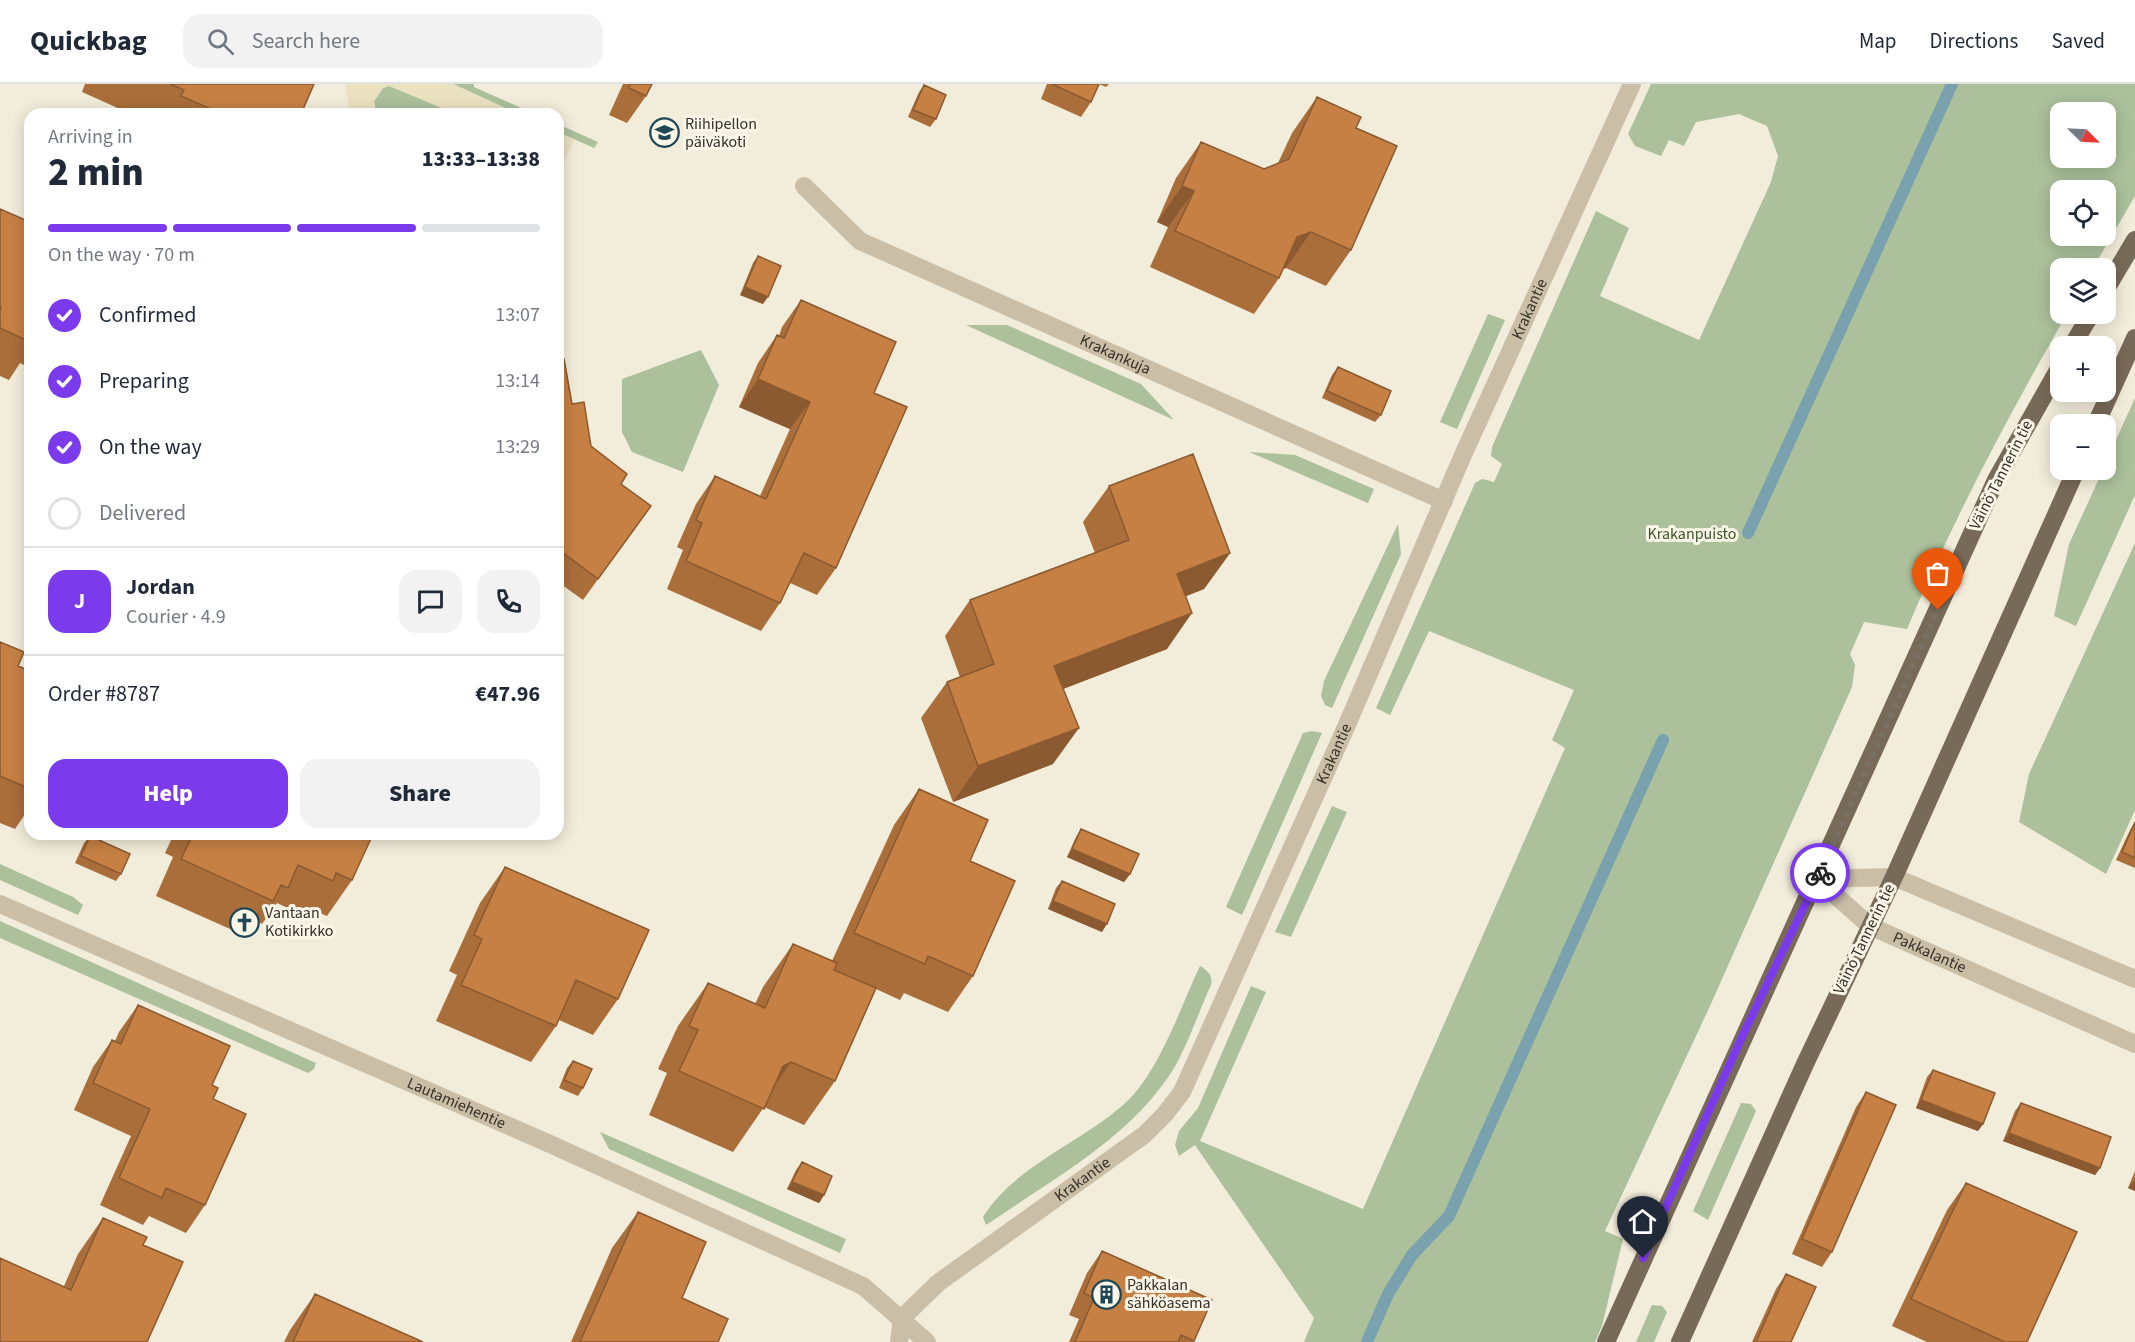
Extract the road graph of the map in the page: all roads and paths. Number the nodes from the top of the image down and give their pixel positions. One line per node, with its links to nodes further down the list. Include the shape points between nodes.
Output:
1 (1632, 84): 9 (street, Krakantie)
2 (804, 186): 9 (street, Krakankuja, via 860,241)
3 (2135, 240): 4 (main road)
4 (2116, 272)
5 (2135, 338): 7 (main road)
6 (2050, 384): 11 (main road, Väinö Tannerin tie, via 1996,480)
7 (2101, 414)
8 (2072, 480): 10 (main road, Väinö Tannerin tie)
9 (1444, 501): 16 (street, Krakantie, via 1262,919 1182,1092 1144,1135 938,1283)
10 (1894, 877): 11 (street); 13 (main road, Väinö Tannerin tie); 14 (street)
11 (1817, 879): 13 (street, Pakkalantie); 19 (main road, Väinö Tannerin tie)
12 (0, 904): 16 (street, Lautamiehentie, via 550,1144 863,1286)
13 (1870, 926): 15 (street, Pakkalantie); 20 (main road, Väinö Tannerin tie)
14 (2135, 979)
15 (2135, 1044)
16 (902, 1318): 17 (street); 18 (street, Lautamiehentie)
17 (899, 1342)
18 (927, 1342)
19 (1606, 1342)
20 (1680, 1342)

